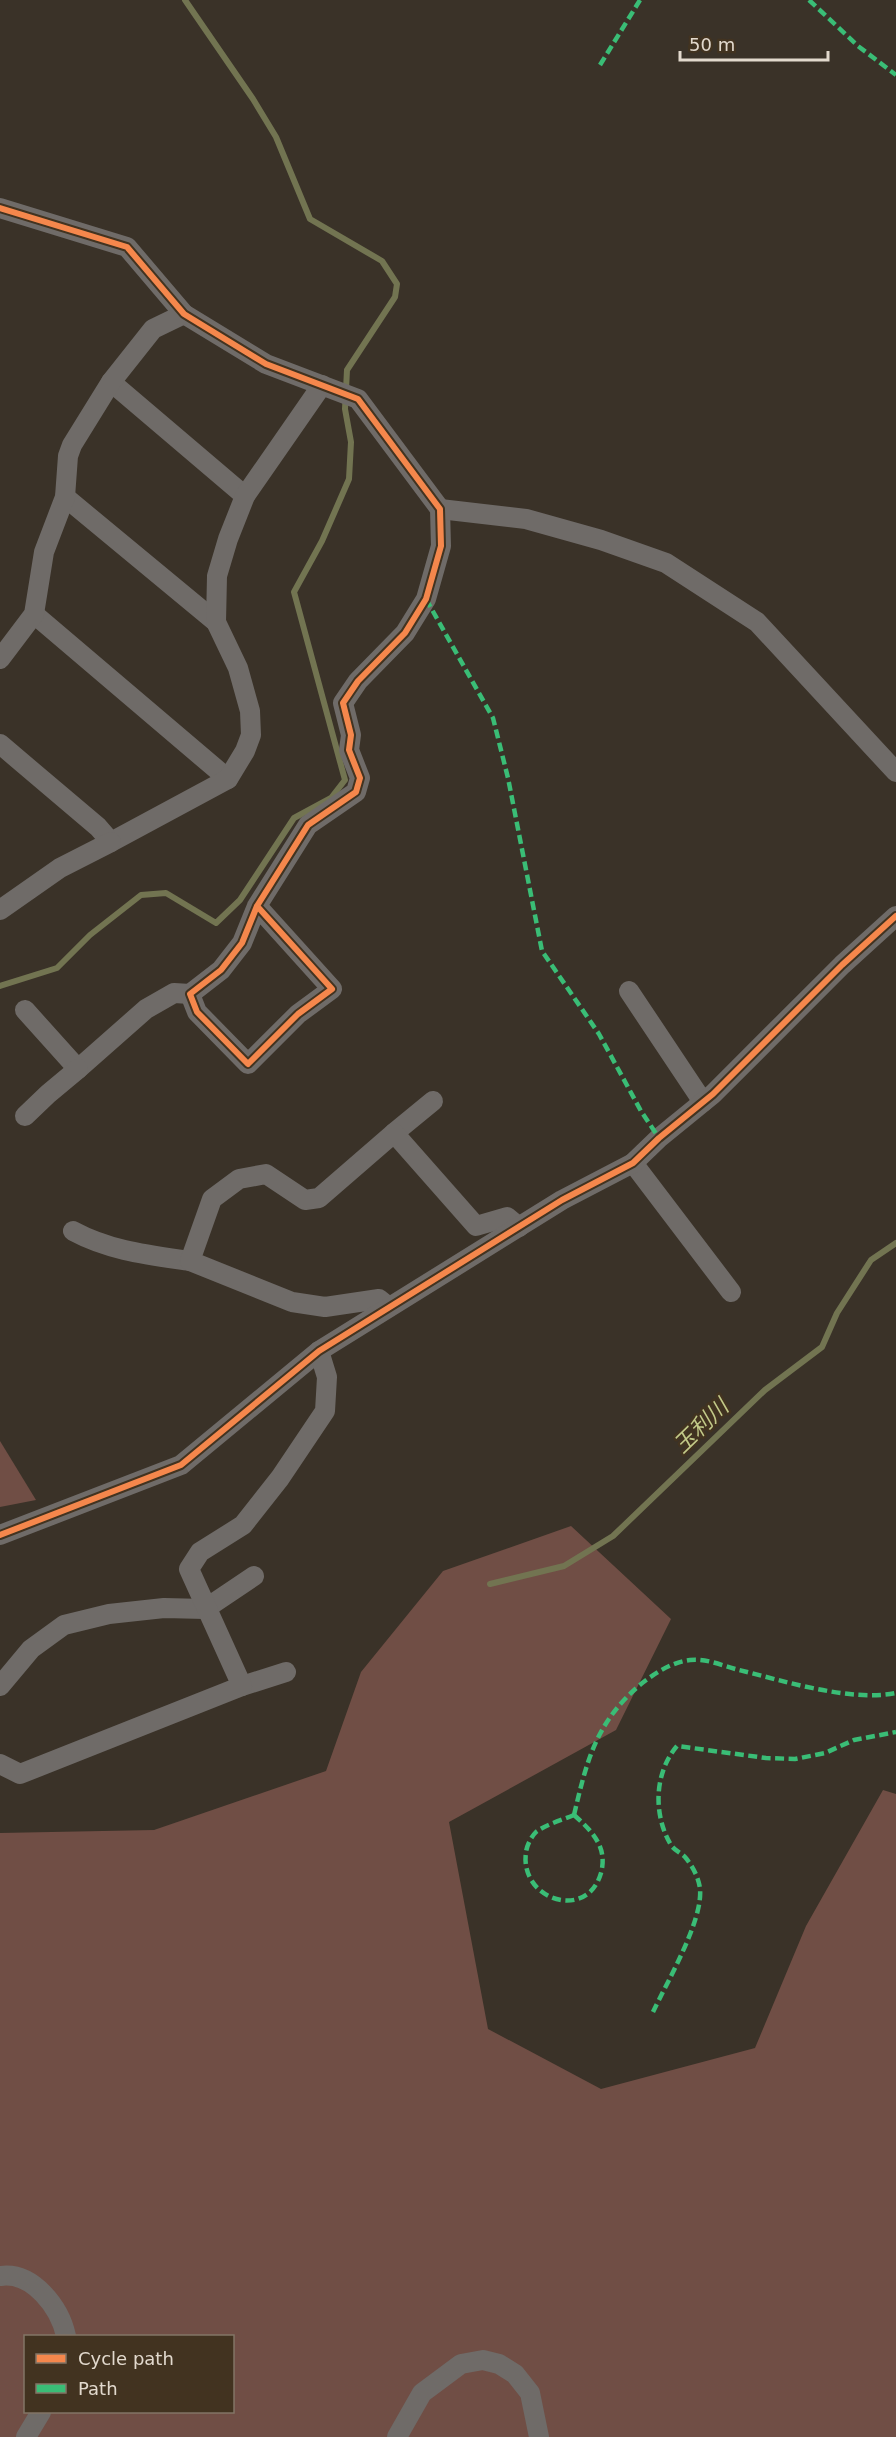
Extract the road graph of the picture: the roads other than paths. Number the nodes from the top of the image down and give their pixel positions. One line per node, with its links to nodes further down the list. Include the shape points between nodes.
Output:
1 (0, 208): 2 (street, via 127,247)
2 (184, 315): 3 (street, via 153,329); 4 (street, via 266,364)
3 (111, 382): 5 (street); 6 (street, via 68,456)
4 (322, 385): 5 (street); 7 (street, via 358,399)
5 (245, 496): 9 (street, via 217,576)
6 (65, 497): 8 (street, via 44,552); 9 (street)
7 (440, 509): 12 (street, via 526,519 666,563 757,622); 15 (street, via 441,546 426,599 405,633 358,681 343,703 351,735 349,750 360,778 356,792 308,825)
8 (34, 614): 10 (street); 13 (street)
9 (216, 622): 13 (street, via 238,668 250,711 251,735)
10 (0, 659)
11 (0, 744): 14 (street, via 98,826)
12 (896, 772)
13 (228, 779): 14 (street)
14 (111, 842): 16 (street, via 60,868)
15 (257, 906): 19 (street, via 242,943 221,970); 19 (street, via 332,989 298,1014 248,1064 197,1012)
16 (0, 910)
17 (896, 915): 23 (street)
18 (629, 991): 23 (street)
19 (190, 994): 21 (street, via 174,993 146,1009)
20 (25, 1010): 21 (street)
21 (78, 1070): 24 (street)
22 (434, 1101): 25 (street)
23 (704, 1102): 26 (street)
24 (25, 1116)
25 (394, 1133): 27 (street, via 476,1226 507,1217); 29 (street, via 319,1198 304,1200 266,1174 239,1179 212,1198)
26 (633, 1163): 27 (street); 30 (street)
27 (519, 1227): 31 (street)
28 (74, 1231): 29 (street, via 126,1252)
29 (190, 1261): 31 (street, via 292,1302 326,1307 380,1299)
30 (731, 1292)
31 (389, 1306): 32 (street)
32 (319, 1351): 33 (street, via 181,1465); 35 (street, via 327,1377 325,1411 243,1525 200,1552 189,1569)
33 (0, 1535)
34 (254, 1576): 35 (street)
35 (205, 1609): 37 (street, via 164,1608 64,1624 30,1649); 38 (street)
36 (286, 1672): 38 (street)
37 (0, 1686)
38 (242, 1686): 39 (street, via 20,1774)
39 (0, 1764)
40 (0, 2276): 41 (street, via 19,2278 47,2298 57,2310)
41 (65, 2335)
42 (40, 2413): 43 (street)
43 (26, 2437)
44 (397, 2437): 45 (street, via 422,2393 461,2364 483,2360 515,2374 530,2392)
45 (539, 2437)

